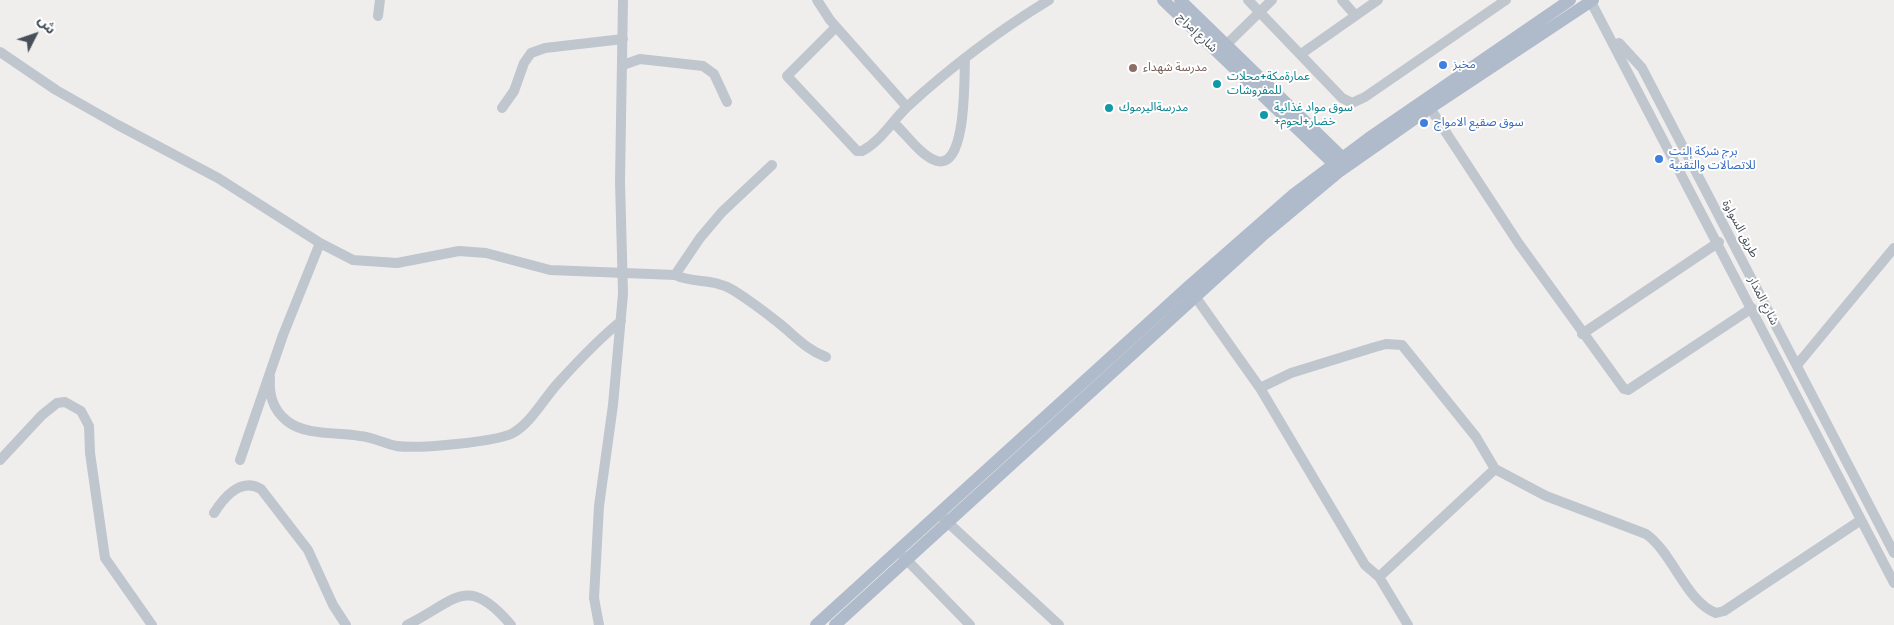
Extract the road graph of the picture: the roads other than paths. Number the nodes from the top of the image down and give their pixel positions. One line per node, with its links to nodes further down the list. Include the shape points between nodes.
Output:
1 (380, 0): 16 (street)
2 (623, 0): 19 (street)
3 (817, 0): 17 (street)
4 (1048, 0): 23 (street, via 987,39)
5 (1163, 0): 30 (main road, شارع إمراح)
6 (1180, 0): 20 (main road, شارع إمراح)
7 (1248, 0): 14 (street)
8 (1272, 0): 14 (street)
9 (1342, 0): 15 (street)
10 (1378, 0): 15 (street)
11 (1506, 0): 22 (street, via 1352,103 1342,98)
12 (1570, 0): 30 (main road)
13 (1591, 0): 18 (street); 28 (main road)
14 (1260, 12): 20 (street); 22 (street)
15 (1355, 15): 22 (street)
16 (378, 16)
17 (836, 27): 26 (street); 29 (street, via 789,73 788,79 857,151 867,148)
18 (1608, 31): 32 (street, شارع المدار); 42 (street, طريق السواوة, via 1642,68)
19 (623, 39): 24 (street); 27 (street, via 545,48 531,53 514,91)
20 (1226, 45): 30 (main road, شارع إمراح)
21 (0, 52): 33 (street, via 56,90 218,178)
22 (1301, 54)
23 (965, 59): 26 (street); 29 (street, via 962,130 953,155 946,161 928,156)
24 (623, 65): 25 (street, via 640,59 703,66 714,74); 35 (street, via 620,181)
25 (727, 102)
26 (907, 107): 29 (street)
27 (502, 108)
28 (1430, 108): 30 (main road); 40 (street)
29 (894, 122)
30 (1341, 164): 37 (main road, via 1268,216)
31 (772, 165): 36 (street, via 722,212)
32 (1718, 242): 38 (street, شارع المدار); 40 (street)
33 (320, 243): 35 (street, via 353,260 397,263 459,251 486,253 550,270); 43 (street)
34 (1894, 248): 42 (street)
35 (623, 274): 36 (street); 39 (street)
36 (675, 275): 41 (street, via 692,281 715,281 732,289 780,324 801,344)
37 (1192, 292): 44 (street); 49 (main road)
38 (1752, 308): 40 (street, via 1628,390); 50 (street, شارع المدار)
39 (621, 321): 43 (street, via 558,382 524,424 505,437 488,440 397,446 362,436 308,430 286,420 274,407); 59 (street, via 599,506 594,598)
40 (1582, 334)
41 (826, 357)
42 (1797, 366): 51 (street, طريق السواوة)
43 (270, 377): 46 (street)
44 (1260, 388): 47 (street, via 1291,373 1375,347 1402,345 1476,437); 53 (street, via 1365,566)
45 (0, 460): 55 (street, via 42,414 57,403 65,402 81,411 89,426 105,558)
46 (240, 460)
47 (1495, 469): 50 (street, via 1546,496 1646,534 1658,544 1700,603 1716,613 1724,611); 53 (street)
48 (214, 513): 56 (street, via 235,489 247,486 262,489 308,550 333,605)
49 (943, 518): 52 (main road); 63 (street)
50 (1861, 520): 54 (street, شارع المدار)
51 (1894, 553)
52 (902, 555): 60 (main road); 61 (main road); 62 (street)
53 (1379, 577): 64 (street)
54 (1894, 583)
55 (152, 625)
56 (346, 625)
57 (407, 625): 58 (street, via 452,598 467,594 489,603)
58 (511, 625)
59 (599, 625)
60 (816, 625)
61 (835, 625)
62 (970, 625)
63 (1059, 625)
64 (1408, 625)

